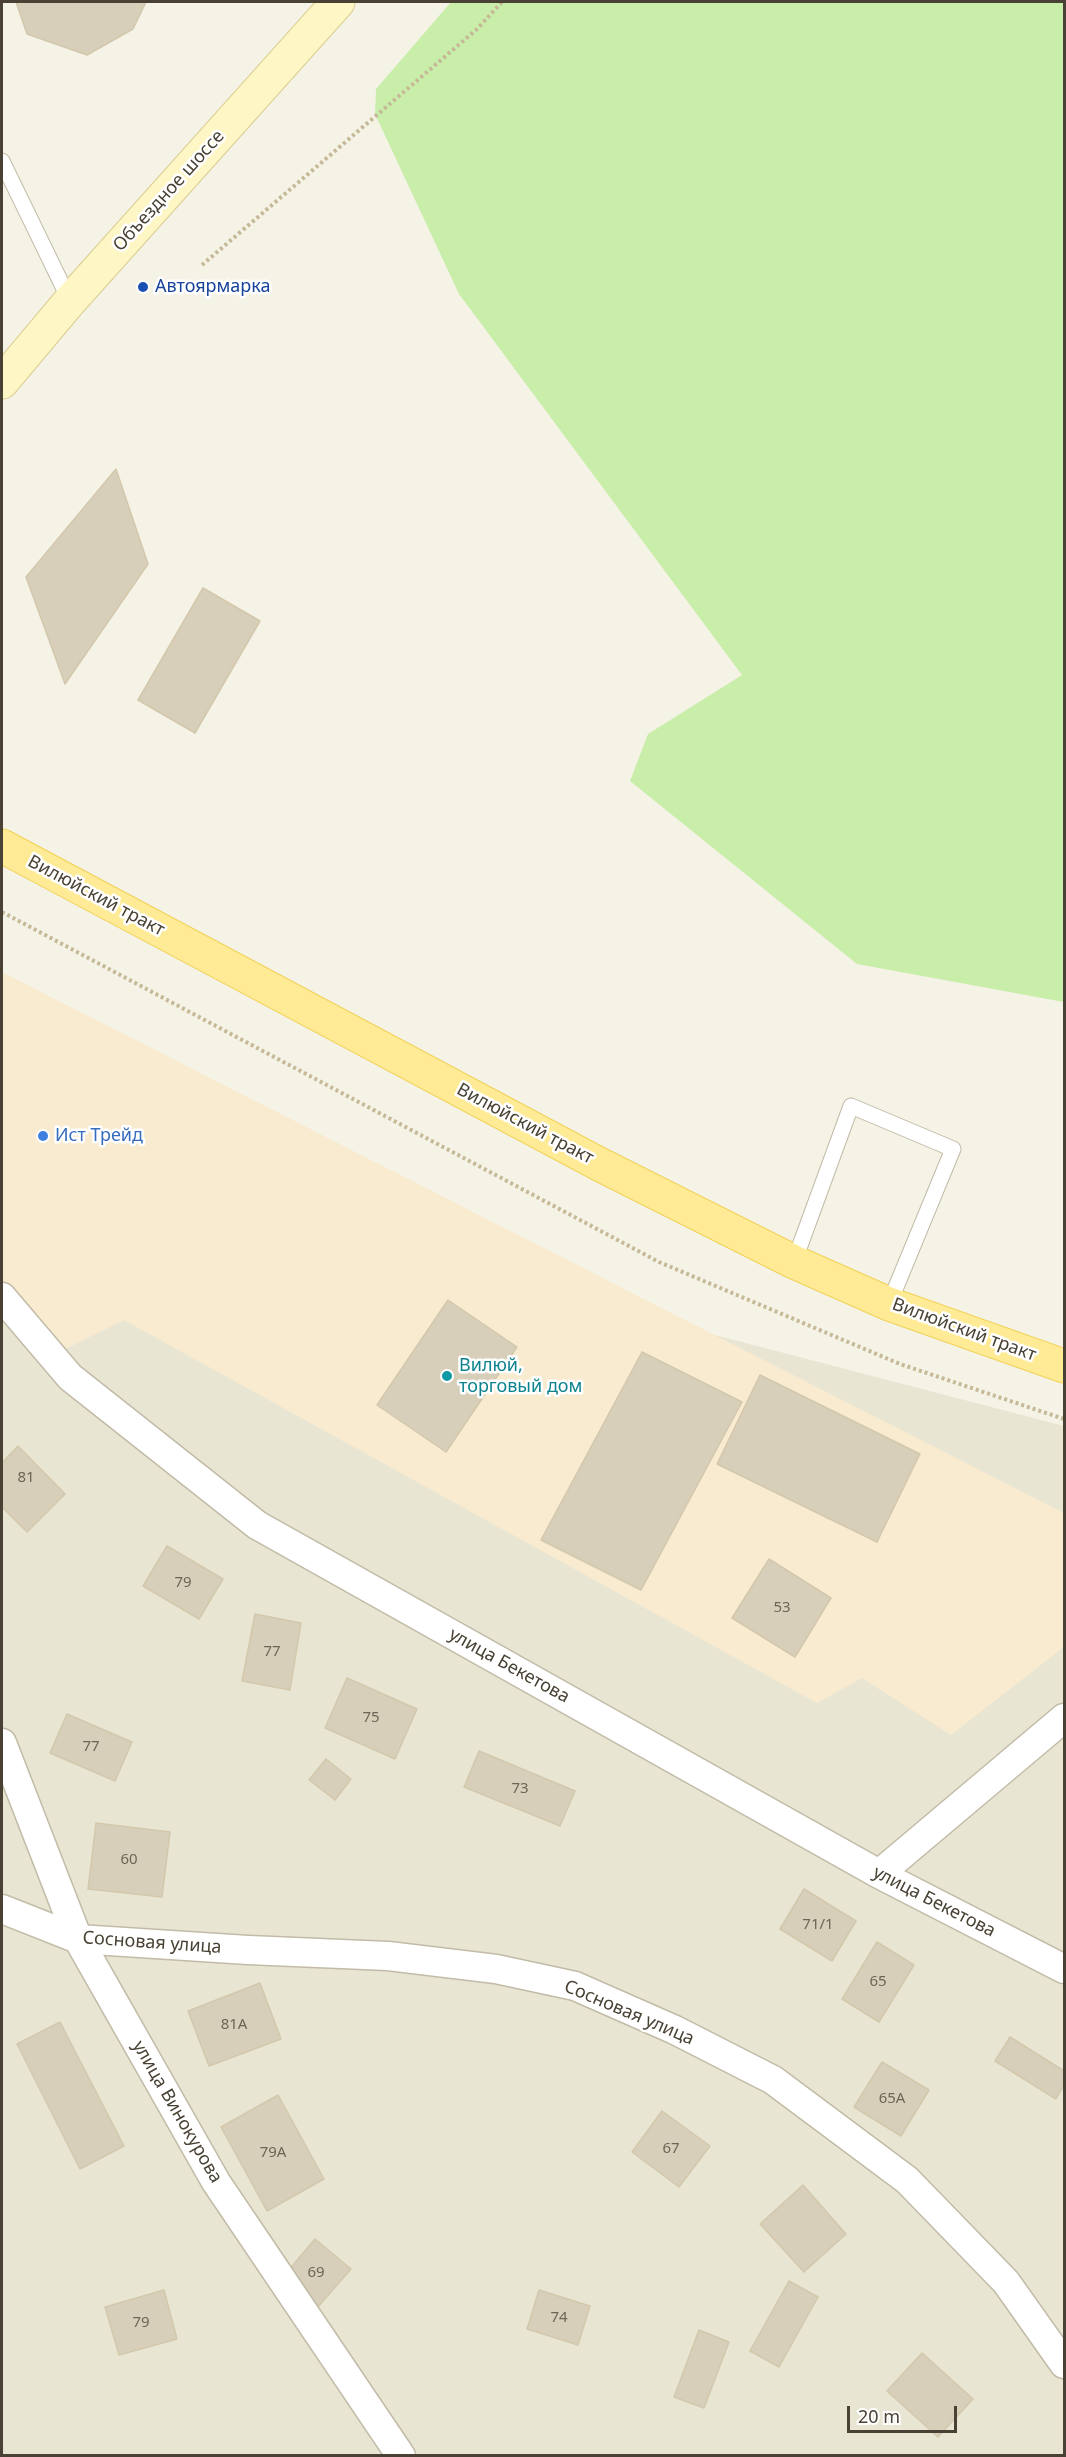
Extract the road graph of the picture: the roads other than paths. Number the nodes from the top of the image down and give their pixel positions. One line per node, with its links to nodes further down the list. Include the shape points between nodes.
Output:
1 (338, 2): 3 (main road, Объездное шоссе)
2 (2, 161): 3 (lane)
3 (70, 302): 4 (main road, Объездное шоссе)
4 (2, 382)
5 (2, 846): 6 (main road, Вилюйский тракт, via 599,1164)
6 (794, 1262): 8 (main road, Вилюйский тракт); 8 (lane, via 851,1106 953,1149)
7 (2, 1297): 12 (street, улица Бекетова, via 70,1377 257,1524)
8 (889, 1304): 9 (main road, Вилюйский тракт)
9 (1065, 1366)
10 (1065, 1718): 12 (street)
11 (2, 1743): 14 (street, улица Винокурова)
12 (879, 1874): 15 (street, улица Бекетова)
13 (2, 1909): 14 (street, Сосновая улица)
14 (78, 1939): 16 (street, Сосновая улица, via 388,1956 496,1969 575,1986 675,2030 773,2080 907,2180 1006,2282); 17 (street, улица Винокурова, via 216,2182)
15 (1065, 1969)
16 (1065, 2364)
17 (401, 2456)

